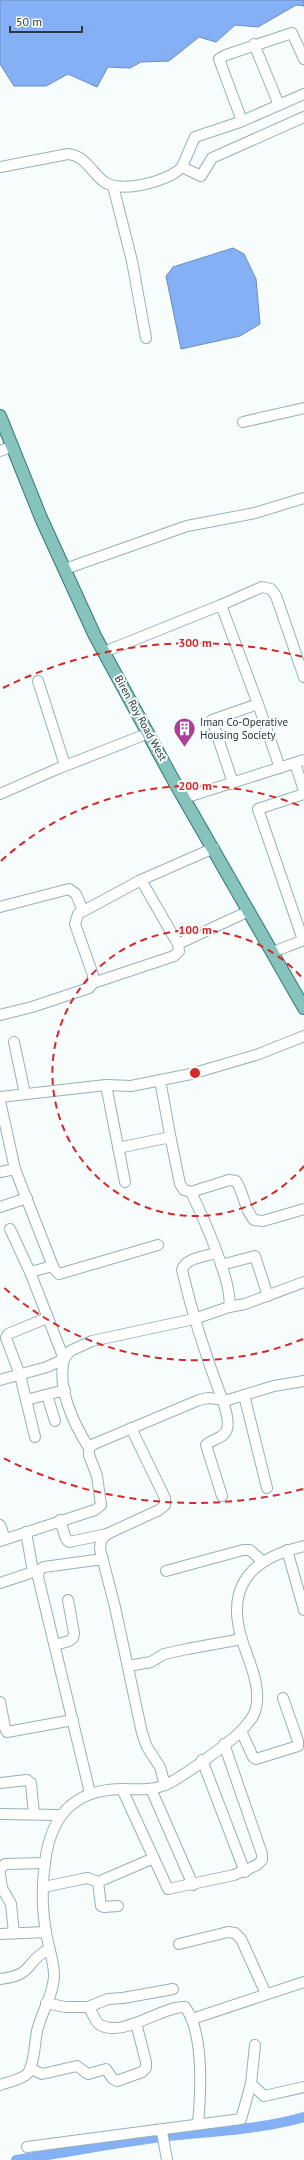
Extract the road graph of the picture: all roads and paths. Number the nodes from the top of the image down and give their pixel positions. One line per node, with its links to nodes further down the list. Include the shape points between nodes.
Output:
1 (254, 44): 2 (street, via 292,32); 4 (street); 6 (street, via 219,59)
2 (304, 59)
3 (304, 94): 4 (street)
4 (279, 104): 6 (street)
5 (304, 117): 8 (street, via 212,158 201,176)
6 (242, 122): 8 (street, via 195,138)
7 (0, 167): 9 (street, via 58,154 77,154 104,182)
8 (182, 167): 9 (street, via 169,177 150,184)
9 (113, 186): 10 (street, via 132,261)
10 (146, 338)
11 (304, 408): 13 (street)
12 (0, 416): 14 (main road, Biren Roy Road West)
13 (243, 422)
14 (13, 446): 15 (street); 17 (main road, Biren Roy Road West, via 41,518)
15 (0, 451)
16 (304, 498): 17 (street, via 255,513 188,526)
17 (65, 569): 19 (main road, Biren Roy Road West)
18 (221, 605): 19 (street); 20 (street, via 262,587 271,589 276,596); 22 (street)
19 (104, 652): 23 (main road, Biren Roy Road West)
20 (304, 676)
21 (38, 681): 25 (street)
22 (258, 704): 26 (street); 27 (street, via 212,720 233,783)
23 (149, 733): 25 (street); 30 (main road, Biren Roy Road West)
24 (299, 761): 26 (street); 28 (street)
25 (65, 766): 29 (street)
26 (280, 768): 27 (street)
27 (231, 784): 30 (street)
28 (304, 792): 36 (street, via 258,809)
29 (0, 794)
30 (184, 798): 31 (main road, Biren Roy Road West)
31 (214, 848): 32 (street); 35 (main road, Biren Roy Road West)
32 (141, 880): 34 (street); 37 (street)
33 (0, 907): 34 (street, via 69,889 76,894)
34 (83, 911): 39 (street, via 75,918 75,924)
35 (250, 911): 37 (street); 38 (main road, Biren Roy Road West)
36 (304, 940): 38 (street)
37 (178, 944): 39 (street, via 179,951 174,956)
38 (273, 952): 40 (main road, Biren Roy Road West)
39 (94, 983): 41 (street, via 82,992)
40 (304, 1008)
41 (0, 1015)
42 (304, 1036): 44 (street, via 245,1058)
43 (14, 1042): 46 (street)
44 (160, 1080): 45 (street, via 132,1086); 50 (street)
45 (106, 1085): 46 (street); 51 (street)
46 (25, 1094): 47 (street)
47 (0, 1097)
48 (0, 1101): 49 (street)
49 (4, 1138): 52 (street)
50 (171, 1140): 51 (street, via 166,1138); 55 (street, via 180,1184 184,1190)
51 (118, 1148): 54 (street)
52 (15, 1169): 53 (street); 56 (street)
53 (0, 1172)
54 (125, 1182)
55 (191, 1192): 58 (street, via 229,1180 236,1181 248,1213 254,1220 263,1221); 61 (street)
56 (27, 1198): 57 (street); 63 (street)
57 (0, 1207)
58 (304, 1209)
59 (10, 1229): 64 (street)
60 (158, 1245): 63 (street, via 66,1273 59,1274)
61 (216, 1253): 62 (street); 69 (street, via 183,1265)
62 (221, 1265): 66 (street, via 255,1256); 67 (street, via 230,1300)
63 (53, 1266): 64 (street)
64 (30, 1272): 68 (street)
65 (304, 1282): 66 (street)
66 (268, 1296): 67 (street)
67 (229, 1307): 69 (street)
68 (47, 1318): 70 (street); 71 (street, via 8,1334 6,1338)
69 (194, 1319): 70 (street, via 92,1341 70,1351); 78 (street)
70 (64, 1359): 71 (street); 74 (street, via 61,1372)
71 (20, 1375): 72 (street); 77 (street)
72 (0, 1380)
73 (304, 1381): 76 (street)
74 (65, 1390): 75 (street); 82 (street, via 81,1436)
75 (47, 1395): 77 (street); 79 (street)
76 (244, 1395): 78 (street); 83 (street)
77 (26, 1400): 81 (street)
78 (222, 1400): 80 (street, via 199,1400); 84 (street, via 228,1422 227,1429 223,1435 206,1445)
79 (55, 1421)
80 (131, 1428): 82 (street); 88 (street, via 165,1498 165,1505)
81 (35, 1437)
82 (89, 1448): 85 (street, via 97,1476 101,1505 95,1510)
83 (267, 1488)
84 (222, 1496)
85 (60, 1520): 87 (street); 88 (street, via 69,1542)
86 (0, 1525): 89 (street)
87 (26, 1532): 89 (street); 94 (street)
88 (107, 1534): 92 (street, via 101,1540)
89 (2, 1540)
90 (304, 1546): 91 (street)
91 (287, 1550): 93 (street); 98 (street)
92 (103, 1559): 94 (street, via 44,1567); 101 (street)
93 (262, 1561): 95 (street, via 250,1550 243,1550); 99 (street, via 244,1579 238,1597 237,1616)
94 (36, 1571): 96 (street); 100 (street)
95 (166, 1571)
96 (0, 1582)
97 (68, 1600): 100 (street, via 73,1638 69,1642)
98 (304, 1610)
99 (242, 1639): 101 (street, via 164,1654 151,1662); 105 (street, via 258,1695 256,1710)
100 (55, 1645): 104 (street)
101 (128, 1666): 110 (street, via 145,1742 158,1762)
102 (283, 1698): 105 (street, via 298,1746 256,1759)
103 (0, 1702): 106 (street)
104 (73, 1720): 106 (street); 113 (street)
105 (241, 1731): 107 (street)
106 (4, 1734)
107 (224, 1744): 108 (street); 120 (street, via 262,1854 262,1860)
108 (202, 1760): 110 (street); 120 (street)
109 (0, 1783): 115 (street, via 27,1780 31,1783)
110 (165, 1785): 112 (street)
111 (122, 1789): 112 (street); 113 (street); 117 (street)
112 (151, 1789): 123 (street)
113 (90, 1793): 116 (street)
114 (0, 1814): 115 (street)
115 (34, 1814): 116 (street)
116 (60, 1815): 118 (street, via 50,1838)
117 (154, 1858): 122 (street); 123 (street, via 168,1889)
118 (45, 1863): 119 (street, via 5,1864); 124 (street)
119 (0, 1869)
120 (245, 1872): 123 (street)
121 (0, 1874): 127 (street, via 2,1888 11,1904)
122 (98, 1882): 124 (street, via 82,1879); 125 (street, via 100,1906)
123 (193, 1885)
124 (44, 1887): 126 (street)
125 (118, 1906)
126 (46, 1932): 127 (street); 130 (street)
127 (14, 1933): 128 (street)
128 (0, 1934)
129 (179, 1944): 134 (street, via 228,1932 235,1933 241,1939)
130 (49, 1949): 131 (street, via 36,1957 26,1972); 135 (street, via 54,1975 53,1986)
131 (0, 1979)
132 (303, 1984): 134 (street)
133 (173, 1989): 136 (street, via 123,1998 108,1998)
134 (266, 1994): 137 (street)
135 (46, 2002): 136 (street, via 65,2007); 140 (street, via 36,2034)
136 (88, 2007): 138 (street, via 100,2025 122,2027)
137 (192, 2019): 138 (street, via 185,2007 179,2007); 144 (street, via 198,2048)
138 (136, 2023): 140 (street, via 146,2062 146,2068 142,2072 117,2080 113,2079 106,2069 88,2074 77,2066 42,2074)
139 (255, 2045): 141 (street)
140 (31, 2069): 142 (street, via 22,2078)
141 (251, 2084): 143 (street, via 264,2096); 144 (street, via 241,2119)
142 (0, 2085)
143 (304, 2087)
144 (198, 2123): 145 (street)
145 (158, 2131): 146 (street); 147 (street)
146 (27, 2147)
147 (166, 2155)

